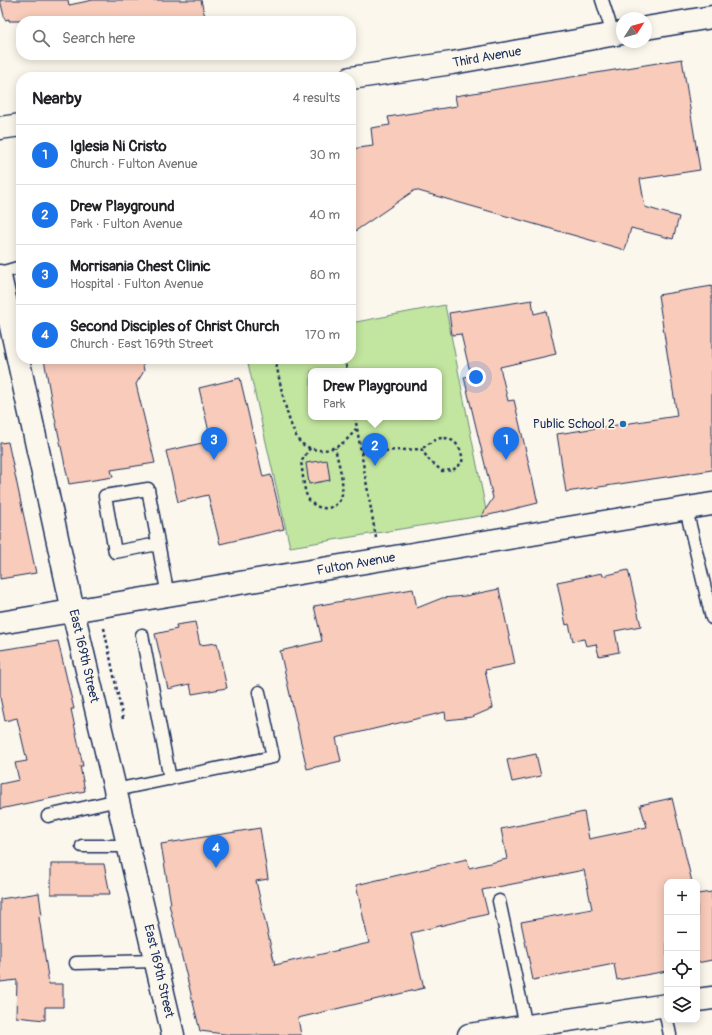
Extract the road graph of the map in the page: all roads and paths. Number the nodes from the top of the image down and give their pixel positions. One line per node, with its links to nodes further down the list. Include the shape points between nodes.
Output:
1 (602, 0): 4 (lane)
2 (712, 17): 3 (street)
3 (652, 27)
4 (616, 31)
5 (616, 33): 6 (street, Third Avenue)
6 (356, 77)
7 (16, 126): 8 (street)
8 (0, 128)
9 (16, 269): 10 (lane)
10 (0, 274): 11 (street, East 169th Street)
11 (16, 348)
12 (19, 364): 25 (street, East 169th Street)
13 (276, 364): 16 (path, via 293,430 301,442)
14 (356, 420): 15 (path)
15 (357, 427): 17 (path, via 350,438); 19 (path)
16 (310, 448): 17 (path, via 323,451); 17 (path, via 301,462 305,485 314,506 321,509 334,505 342,495 340,468)
17 (334, 448)
18 (421, 449): 18 (path, via 430,462 442,471 453,470 462,463 460,446 447,438 438,439); 19 (path)
19 (361, 452): 22 (path)
20 (712, 504): 21 (street, Fulton Avenue)
21 (686, 508): 24 (street, Fulton Avenue); 26 (lane)
22 (376, 538)
23 (158, 544): 23 (lane, via 148,489 105,496 115,552); 24 (lane)
24 (168, 596): 25 (street, Fulton Avenue)
25 (73, 611): 27 (street, Fulton Avenue); 31 (street, East 169th Street)
26 (712, 618)
27 (0, 623)
28 (142, 635): 30 (lane)
29 (259, 692): 30 (lane, via 273,757)
30 (170, 779): 31 (lane)
31 (117, 795): 32 (lane); 34 (street, East 169th Street)
32 (48, 816)
33 (82, 846): 34 (lane)
34 (129, 846): 36 (street, East 169th Street)
35 (499, 901): 42 (lane)
36 (156, 962): 37 (lane); 43 (street, East 169th Street)
37 (76, 963)
38 (712, 998): 39 (street)
39 (700, 1000)
40 (664, 1005): 42 (street)
41 (668, 1023): 45 (lane)
42 (516, 1030): 44 (street)
43 (173, 1035)
44 (469, 1035)
45 (670, 1035)

